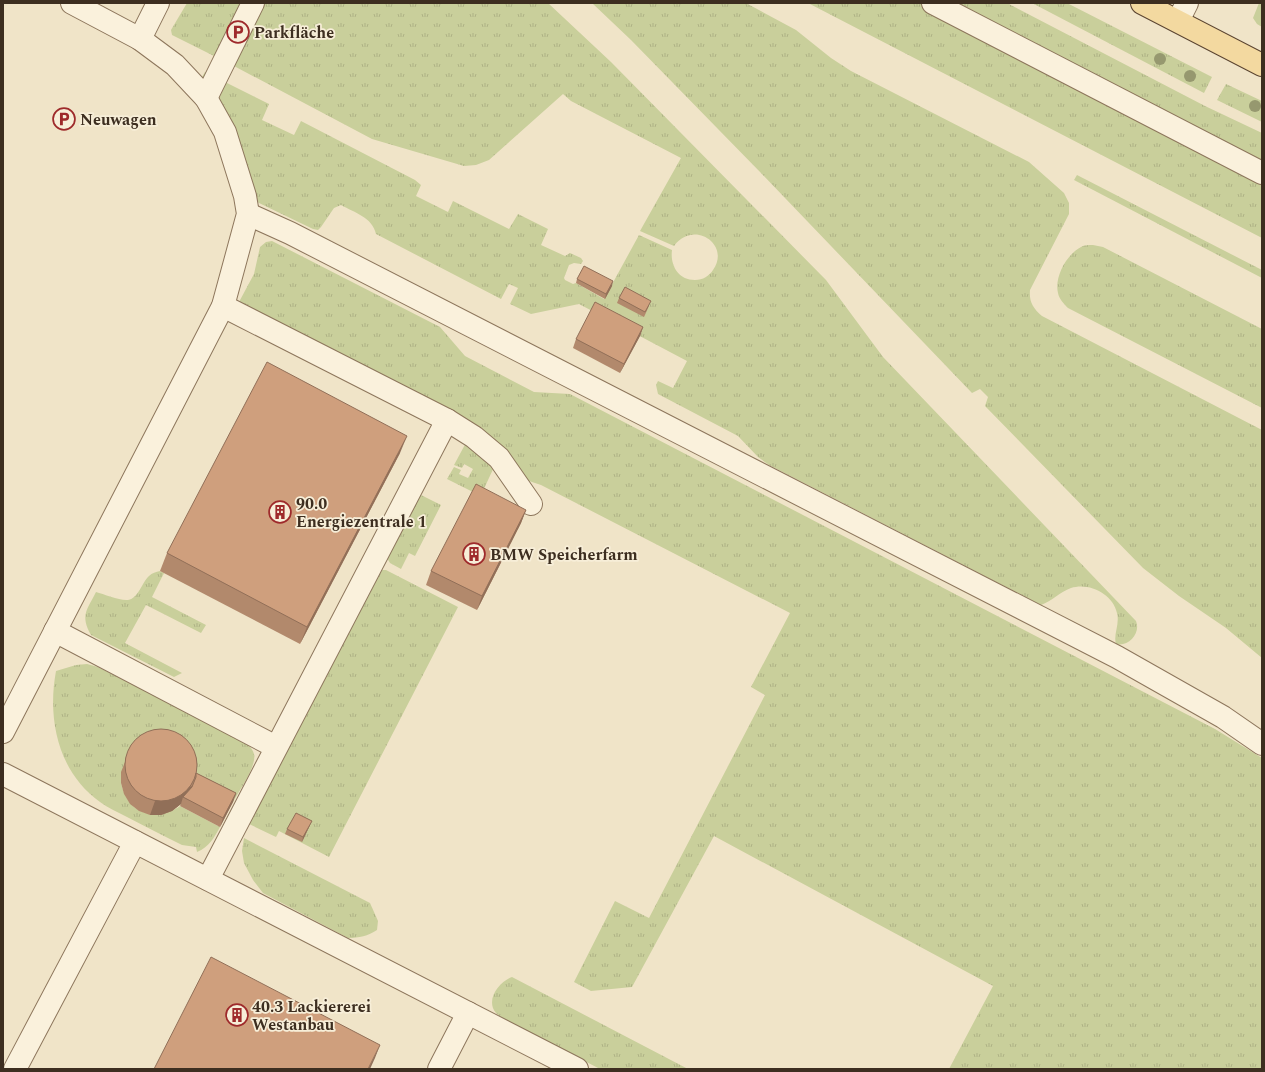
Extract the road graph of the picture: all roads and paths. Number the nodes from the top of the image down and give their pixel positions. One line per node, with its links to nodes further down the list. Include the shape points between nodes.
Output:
1 (72, 3): 6 (lane)
2 (253, 3): 8 (lane)
3 (933, 3): 9 (lane)
4 (1142, 3): 5 (main road)
5 (1182, 12): 7 (main road)
6 (147, 16): 8 (lane, via 176,65)
7 (1262, 65)
8 (206, 98): 10 (lane, via 225,132)
9 (1262, 173)
10 (248, 214): 11 (lane); 16 (lane, via 290,232 1117,657 1223,717)
11 (223, 306): 12 (lane); 14 (lane)
12 (447, 420): 13 (lane, via 474,437 499,458); 17 (lane)
13 (531, 504)
14 (55, 631): 15 (lane); 17 (lane)
15 (3, 732)
16 (1262, 744)
17 (276, 747): 20 (lane)
18 (3, 774): 19 (lane)
19 (134, 842): 20 (lane); 22 (lane)
20 (208, 879): 21 (lane)
21 (468, 1013): 23 (lane); 24 (lane)
22 (15, 1069)
23 (439, 1069)
24 (577, 1069)

